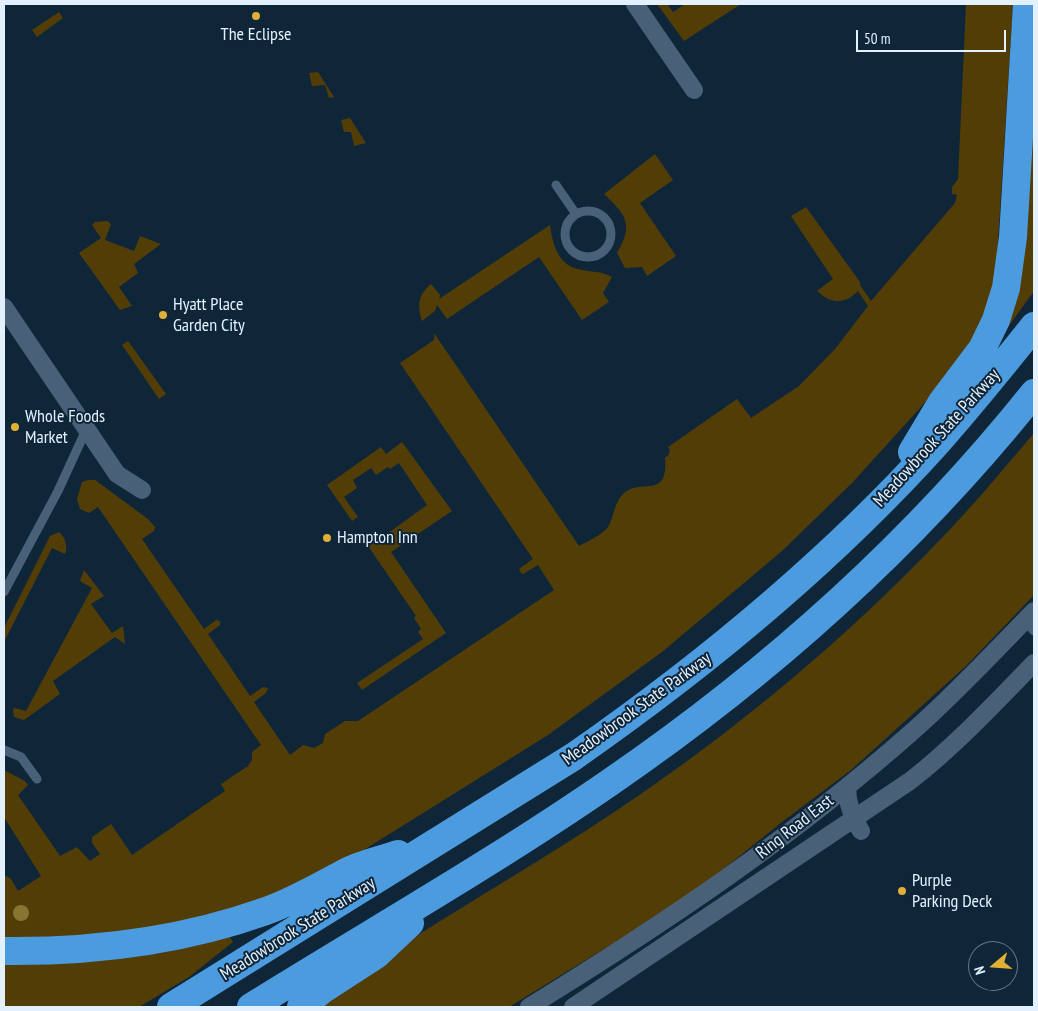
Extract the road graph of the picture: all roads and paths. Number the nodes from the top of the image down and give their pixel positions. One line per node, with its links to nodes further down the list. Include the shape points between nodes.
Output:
1 (635, 4): 3 (street)
2 (1027, 4): 11 (highway, via 1013,237 1002,304 982,349 942,402)
3 (694, 90)
4 (556, 185): 5 (lane)
5 (576, 214): 5 (lane, via 570,220 565,235 571,250 585,258 601,255 612,236 608,222 597,212)
6 (4, 307): 9 (street)
7 (1034, 326): 11 (highway, Meadowbrook State Parkway, via 967,408)
8 (1034, 393): 20 (highway, via 920,522 758,672 610,783)
9 (86, 430): 10 (street, via 116,474); 12 (lane, via 58,491)
10 (142, 490)
11 (884, 498): 19 (highway, Meadowbrook State Parkway, via 779,598 693,669 573,757)
12 (4, 592)
13 (1031, 621): 17 (street, Ring Road East)
14 (1034, 663): 18 (street, Ring Road East, via 931,765)
15 (4, 750): 16 (lane, via 20,758)
16 (37, 779)
17 (847, 787): 18 (street, via 847,797); 25 (street, Ring Road East, via 708,892)
18 (858, 825): 26 (street, Ring Road East)
19 (450, 835): 21 (highway, via 346,872 280,906 212,928 107,947); 22 (highway, Meadowbrook State Parkway)
20 (455, 881): 23 (highway); 24 (highway, via 376,955)
21 (4, 951)
22 (171, 1007)
23 (251, 1007)
24 (301, 1007)
25 (529, 1007)
26 (573, 1007)

